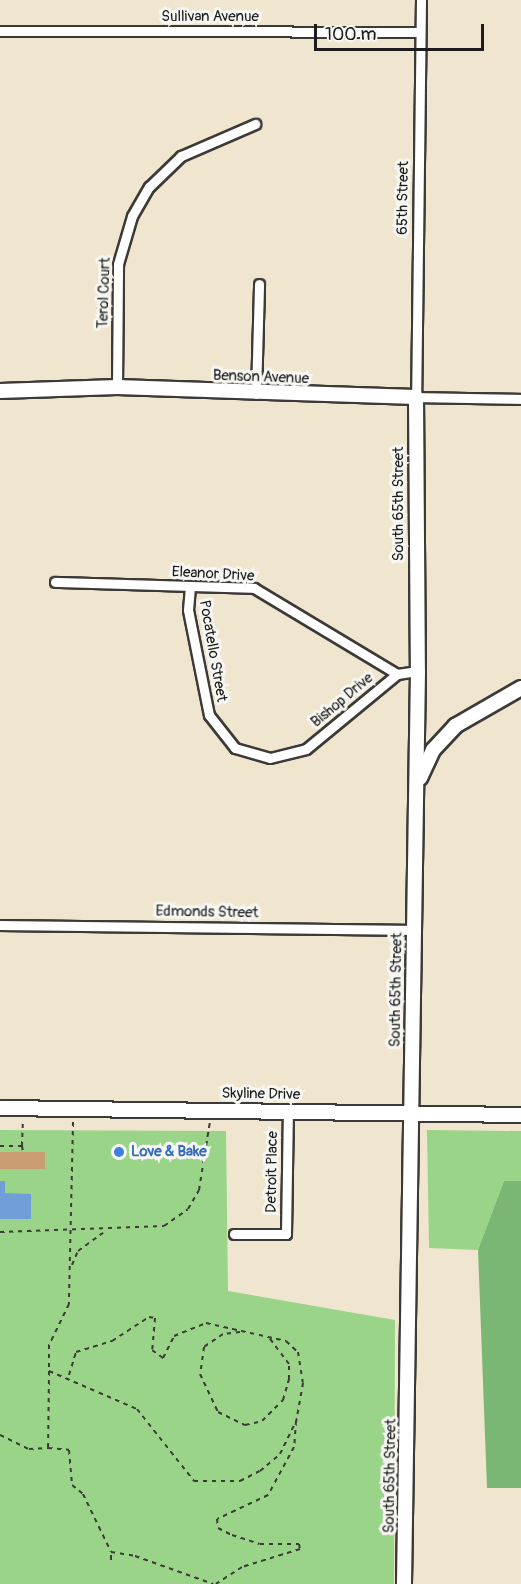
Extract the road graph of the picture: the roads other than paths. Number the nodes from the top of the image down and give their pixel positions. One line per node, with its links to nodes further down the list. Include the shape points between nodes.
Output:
1 (421, 0): 3 (street, 65th Street)
2 (0, 31): 3 (street, Sullivan Avenue)
3 (420, 32): 9 (street, 65th Street)
4 (255, 123): 6 (street, Terol Court, via 182,156 136,208 118,264)
5 (259, 284): 8 (street)
6 (117, 387): 7 (street, Benson Avenue); 8 (street, Benson Avenue)
7 (0, 391)
8 (256, 394): 9 (street, Benson Avenue)
9 (416, 397): 10 (street, Benson Avenue); 13 (street, South 65th Street)
10 (521, 399)
11 (55, 582): 12 (street, Eleanor Drive)
12 (190, 587): 14 (street, Eleanor Drive, via 254,588); 16 (street, Pocatello Street, via 188,610 209,715 235,748 270,758)
13 (418, 671): 14 (street); 17 (street, South 65th Street)
14 (397, 674): 16 (street, Bishop Drive)
15 (521, 688): 17 (street, via 455,726 423,766)
16 (306, 749)
17 (417, 789): 19 (street, South 65th Street)
18 (0, 925): 19 (street, Edmonds Street)
19 (414, 930): 22 (street, South 65th Street)
20 (0, 1108): 21 (street, Skyline Drive)
21 (288, 1111): 22 (street, Skyline Drive); 24 (street, Detroit Place, via 286,1234)
22 (411, 1113): 23 (street, Skyline Drive); 25 (street, South 65th Street)
23 (521, 1115)
24 (234, 1234)
25 (404, 1584)

